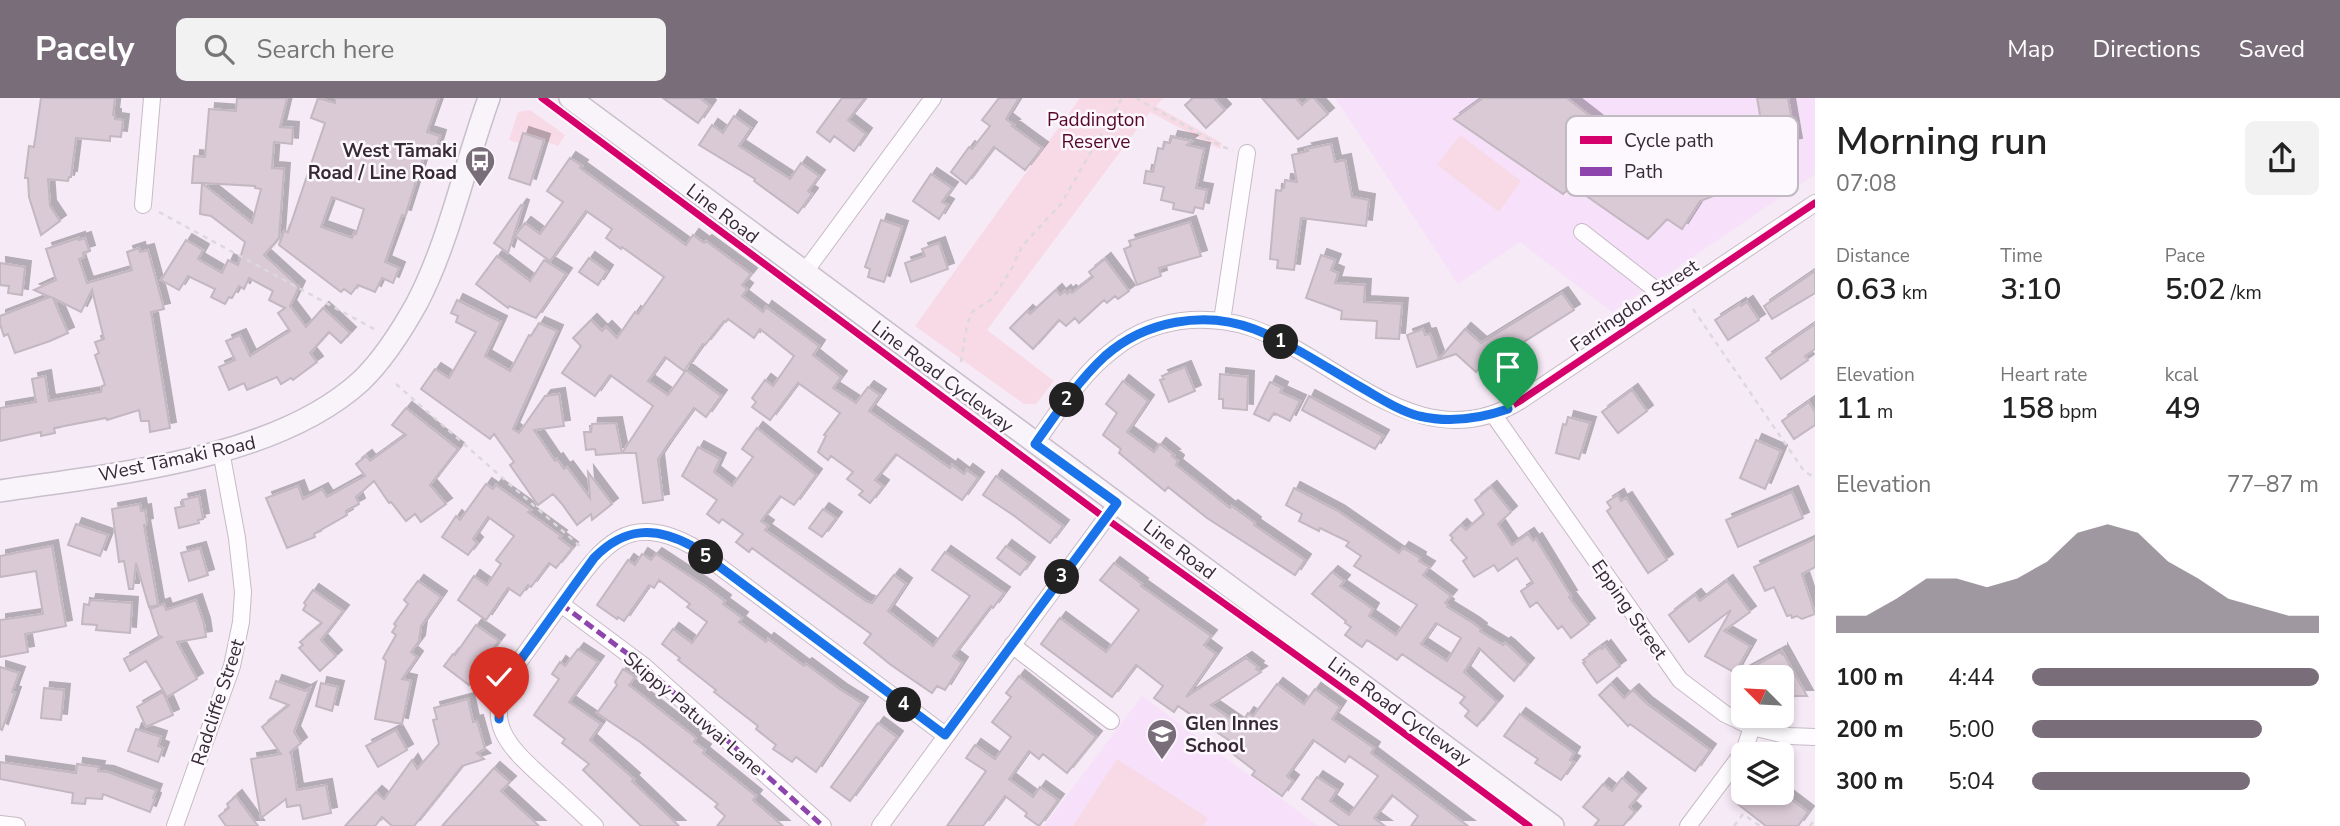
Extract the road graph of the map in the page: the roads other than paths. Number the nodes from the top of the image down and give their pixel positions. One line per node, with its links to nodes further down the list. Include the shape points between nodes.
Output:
1 (152, 98): 7 (street)
2 (489, 98): 14 (main road, West Tāmaki Road, via 434,262 418,301 392,344 362,380 329,404 264,439)
3 (569, 98): 9 (main road, Line Road)
4 (933, 98): 9 (street)
5 (1247, 153): 11 (street)
6 (1815, 203): 10 (street, Farringdon Street)
7 (143, 205)
8 (1582, 232): 10 (street)
9 (804, 273): 13 (main road, Line Road)
10 (1667, 303): 12 (street, Farringdon Street, via 1520,401)
11 (1222, 321): 12 (street, Farringdon Street, via 1270,336 1416,415 1454,420); 13 (street, Farringdon Street, via 1168,323 1126,341 1097,364)
12 (1493, 414): 19 (street, Epping Street, via 1680,680)
13 (1035, 444): 16 (main road, Line Road)
14 (221, 452): 15 (main road, West Tāmaki Road); 27 (street, Radcliffe Street, via 237,538 241,622 232,666)
15 (0, 491)
16 (1117, 503): 18 (street); 31 (main road, Line Road)
17 (561, 604): 23 (street, via 594,558 614,542 640,532 677,538); 28 (street, via 504,684 499,719 511,748); 29 (street, Skippy Patuwai Lane, via 644,666)
18 (1012, 645): 20 (street); 23 (street)
19 (1731, 717)
20 (1111, 721)
21 (1752, 728): 32 (street, via 1744,751)
22 (1756, 728): 24 (street, Epping Street)
23 (945, 735): 30 (street)
24 (1815, 737)
25 (0, 824): 26 (street)
26 (17, 826)
27 (175, 826)
28 (595, 826)
29 (823, 826)
30 (880, 826)
31 (1553, 826)
32 (1688, 826)

